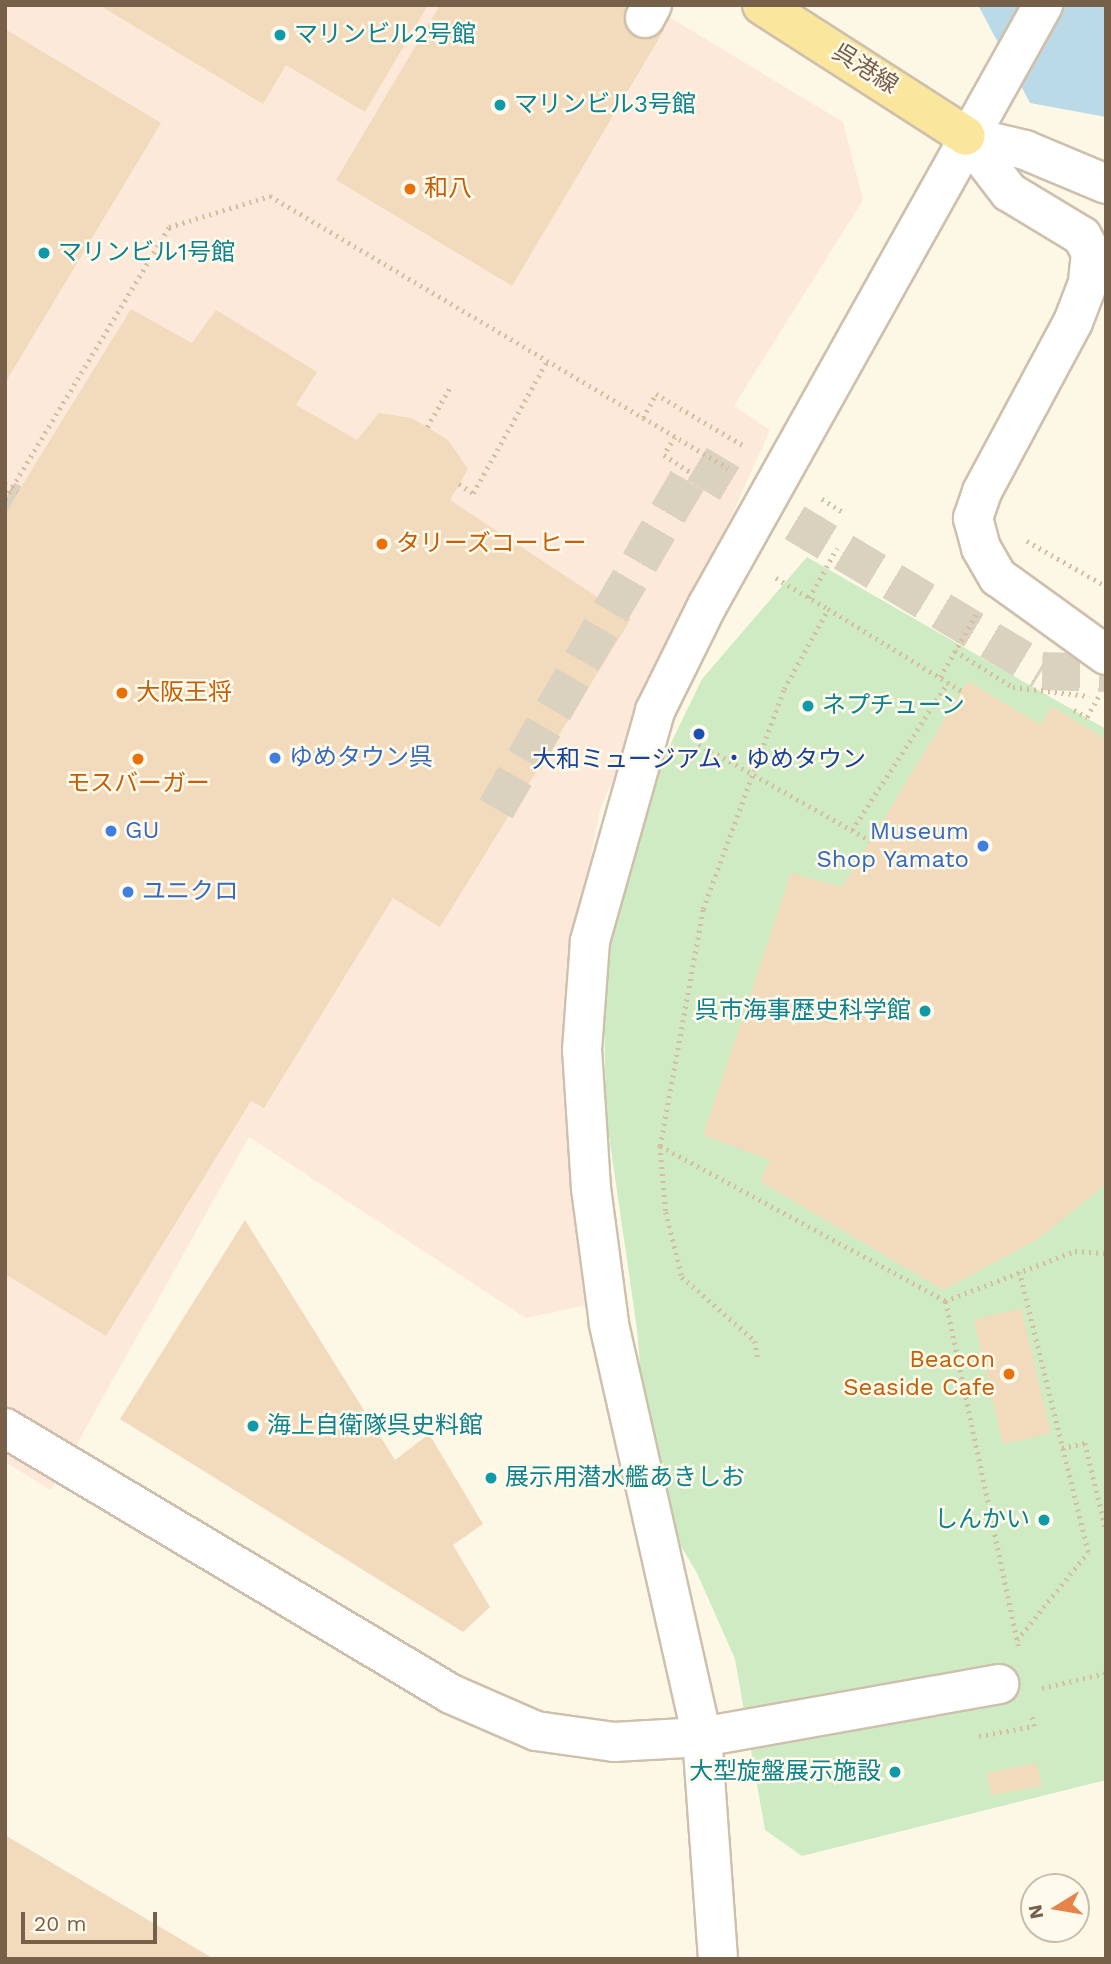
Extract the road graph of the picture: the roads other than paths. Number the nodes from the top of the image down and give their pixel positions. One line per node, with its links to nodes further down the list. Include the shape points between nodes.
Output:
1 (762, 5): 3 (main road, 呉港線)
2 (1043, 5): 3 (street)
3 (965, 136): 4 (street, via 1025,150); 5 (street, via 1009,192); 9 (street, via 919,236 707,606 655,711 590,941 582,1050 609,1323)
4 (1106, 184)
5 (1094, 242): 6 (street, via 1088,283 974,518 998,577)
6 (1106, 655)
7 (5, 1428): 9 (street, via 451,1694 536,1731 614,1742)
8 (1019, 1683): 9 (street)
9 (702, 1737): 10 (street)
10 (718, 1959)

